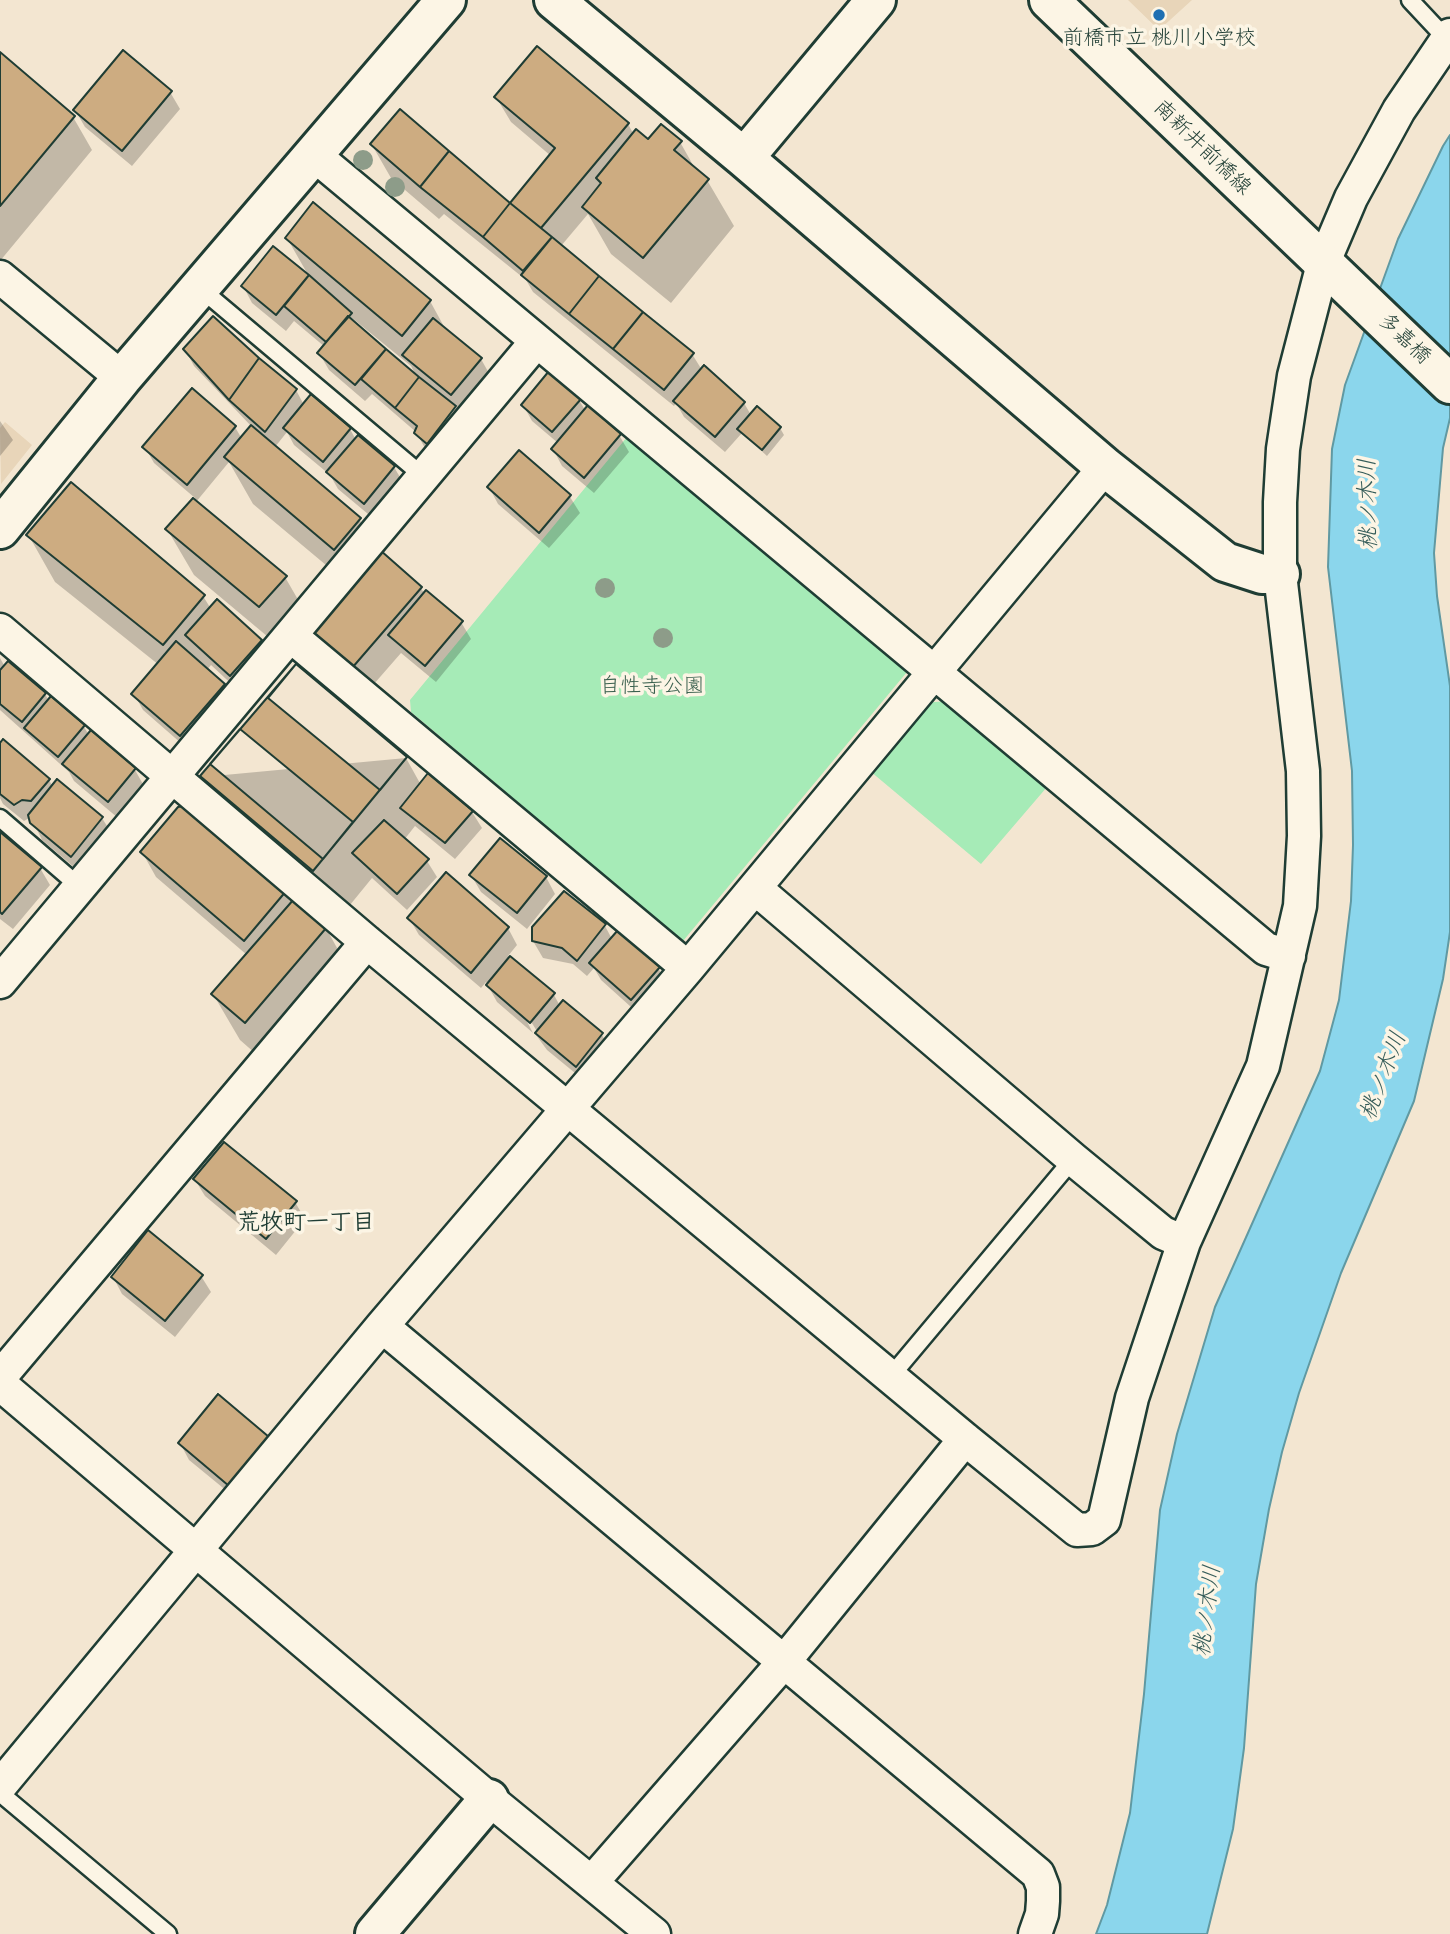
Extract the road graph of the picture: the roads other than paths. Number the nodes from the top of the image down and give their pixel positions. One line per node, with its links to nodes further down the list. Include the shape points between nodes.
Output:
1 (446, 0): 7 (street)
2 (554, 0): 8 (street)
3 (876, 0): 8 (street)
4 (1049, 0): 9 (street, 南新井前橋線)
5 (1410, 0): 6 (lane)
6 (1447, 40): 9 (street, via 1377,147)
7 (313, 154): 11 (street); 13 (street)
8 (744, 158): 16 (street)
9 (1323, 264): 12 (street, 南新井前橋線); 19 (street, via 1294,376 1283,449)
10 (0, 276): 14 (street)
11 (201, 289): 14 (street); 17 (lane)
12 (1357, 294): 15 (street, 多嘉橋)
13 (536, 342): 17 (street); 22 (street)
14 (122, 379): 18 (street)
15 (1450, 384)
16 (1105, 467): 19 (street, via 1225,562 1262,574); 22 (street)
17 (423, 476): 21 (street)
18 (0, 529)
19 (1280, 574): 28 (street, via 1303,771 1300,906)
20 (0, 630): 23 (street)
21 (290, 636): 23 (street); 29 (street)
22 (935, 674): 26 (street); 28 (street, via 1266,950)
23 (171, 777): 25 (street); 27 (street)
24 (0, 818): 25 (lane)
25 (80, 887): 30 (street)
26 (755, 888): 29 (street); 32 (street)
27 (367, 942): 31 (street); 36 (street)
28 (1289, 956): 33 (street, via 1263,1066)
29 (688, 968): 31 (street)
30 (0, 982)
31 (569, 1109): 34 (street); 35 (street)
32 (1073, 1158): 33 (street, via 1163,1233); 35 (lane)
33 (1184, 1242): 38 (street, via 1132,1398 1104,1520 1092,1529 1077,1530)
34 (382, 1326): 39 (street); 40 (street)
35 (891, 1376): 38 (street)
36 (0, 1377)
37 (0, 1384): 39 (street)
38 (965, 1439): 40 (street)
39 (197, 1551): 41 (street); 43 (street)
40 (783, 1663): 44 (street); 48 (street, via 1038,1874 1043,1901)
41 (0, 1787)
42 (0, 1793): 45 (lane)
43 (489, 1799): 44 (street); 46 (street)
44 (592, 1882): 47 (street)
45 (168, 1934)
46 (375, 1934)
47 (654, 1934)
48 (1035, 1934)

